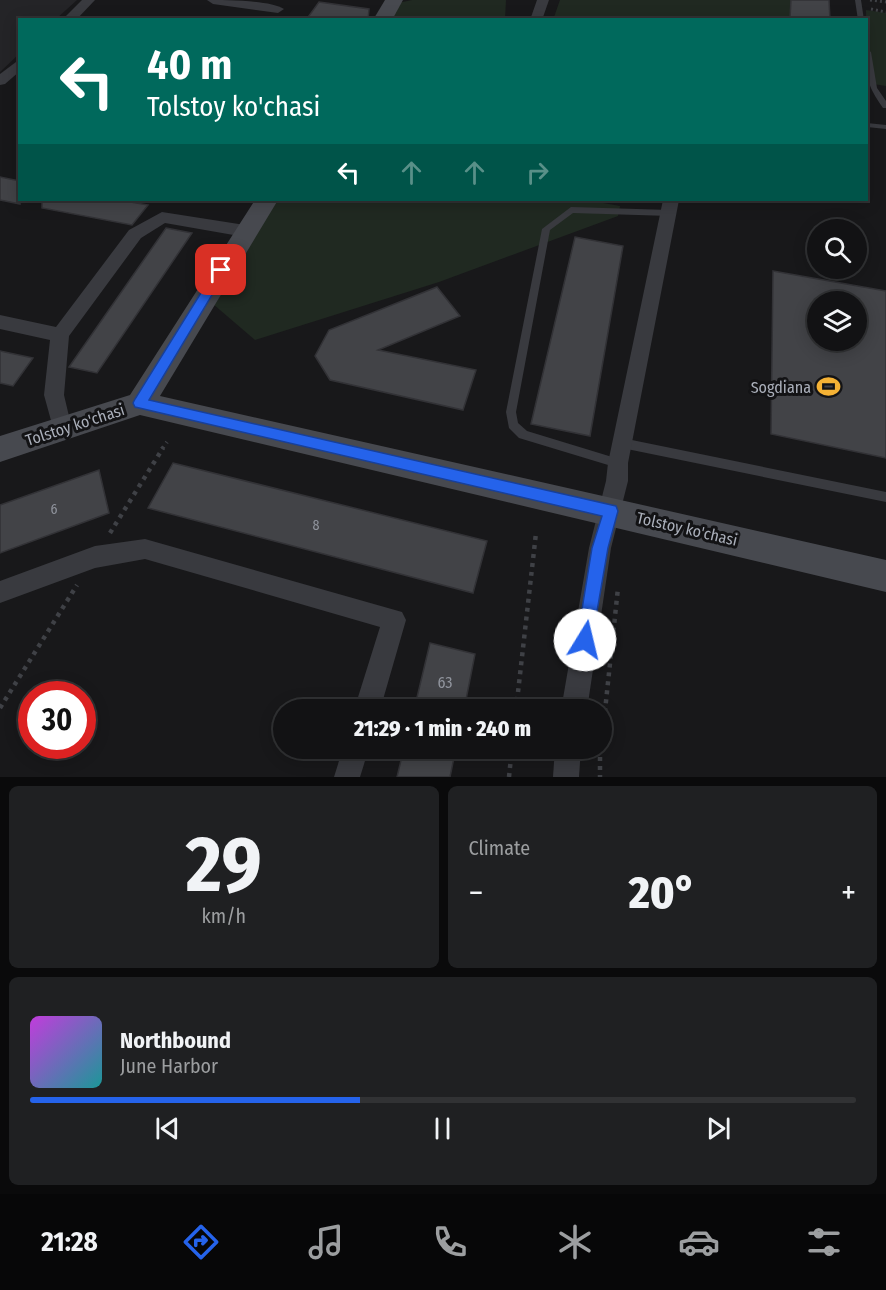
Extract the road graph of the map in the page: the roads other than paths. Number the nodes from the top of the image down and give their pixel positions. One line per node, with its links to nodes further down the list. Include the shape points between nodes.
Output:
1 (89, 0): 7 (street)
2 (213, 0): 6 (street)
3 (394, 0): 8 (street)
4 (543, 0): 9 (street)
5 (858, 0): 10 (lane)
6 (278, 9)
7 (70, 18)
8 (383, 18)
9 (537, 18)
10 (861, 18)
11 (868, 58): 14 (lane)
12 (18, 65): 13 (street)
13 (0, 81)
14 (873, 88): 15 (lane); 16 (lane)
15 (868, 94)
16 (886, 106)
17 (868, 125): 18 (lane)
18 (886, 127)
19 (265, 201): 21 (street)
20 (671, 206): 26 (street); 28 (lane, via 571,210 546,229 511,412 513,425 523,435)
21 (246, 231): 23 (street, via 162,217 135,234); 24 (street)
22 (0, 322): 23 (street)
23 (60, 335): 25 (street, via 54,395)
24 (140, 403): 25 (street, Tolstoy ko'chasi); 30 (street, Tolstoy ko'chasi)
25 (62, 429): 27 (street, Tolstoy ko'chasi)
26 (622, 443): 28 (street); 29 (lane)
27 (0, 449)
28 (618, 463): 30 (street)
29 (886, 497)
30 (611, 511): 31 (street, Tolstoy ko'chasi); 34 (street, via 600,548)
31 (886, 576)
32 (0, 592): 33 (street, via 95,557 144,549 394,620)
33 (371, 699)
34 (576, 699)
35 (353, 759): 37 (street)
36 (567, 759): 38 (street)
37 (347, 777)
38 (566, 777)

